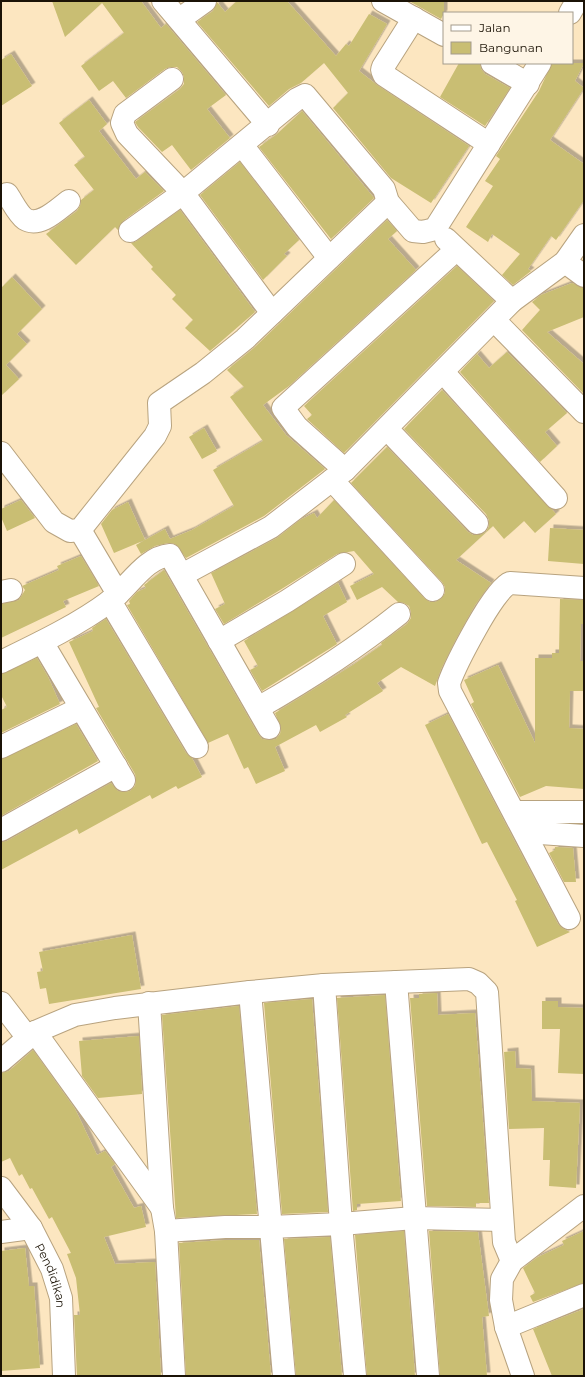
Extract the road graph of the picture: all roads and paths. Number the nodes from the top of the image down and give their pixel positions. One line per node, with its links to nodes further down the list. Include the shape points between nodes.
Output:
1 (163, 1): 4 (street)
2 (205, 1): 4 (street)
3 (399, 7): 5 (street); 11 (street, via 382,70 384,75)
4 (180, 19): 10 (street)
5 (443, 34)
6 (494, 64): 9 (street)
7 (539, 64): 9 (street)
8 (172, 79): 14 (street, via 124,114 122,123 127,134)
9 (528, 84): 11 (street)
10 (268, 125): 12 (street); 16 (street, via 305,95 384,189)
11 (489, 144): 17 (street)
12 (242, 145): 14 (street); 21 (street)
13 (3, 192): 15 (street, via 25,219 34,222 42,220)
14 (182, 193): 18 (street); 25 (street)
15 (69, 201)
16 (388, 202): 17 (street, via 413,231); 21 (street)
17 (435, 229): 20 (street)
18 (130, 231)
19 (584, 235): 22 (street)
20 (456, 250): 24 (street); 31 (street, via 283,408)
21 (329, 258): 25 (street)
22 (565, 262): 23 (street); 24 (street)
23 (584, 276)
24 (512, 301): 26 (street)
25 (272, 313): 34 (street, via 203,373 160,403 160,426 155,436)
26 (494, 320): 27 (street); 28 (street)
27 (443, 372): 29 (street); 32 (street)
28 (584, 412)
29 (386, 429): 31 (street); 33 (street)
30 (1, 454): 34 (street, via 54,522 70,531)
31 (338, 475): 36 (street, via 271,527); 38 (street)
32 (556, 498)
33 (477, 523)
34 (80, 530): 39 (street)
35 (344, 564): 41 (street)
36 (182, 575): 39 (street, via 174,559 170,555 165,556 148,565); 41 (street)
37 (584, 588): 49 (street, via 510,583 503,586 492,601 449,684 450,691)
38 (433, 590)
39 (114, 597): 42 (street); 47 (street)
40 (399, 614): 45 (street, via 338,659)
41 (219, 641): 45 (street)
42 (42, 642): 43 (street); 44 (street)
43 (1, 662)
44 (81, 708): 48 (street); 51 (street, via 120,773)
45 (258, 708): 46 (street)
46 (269, 728)
47 (198, 747)
48 (1, 748)
49 (515, 812): 50 (street); 52 (street)
50 (584, 812)
51 (1, 830)
52 (525, 832): 53 (street); 54 (street)
53 (584, 836)
54 (569, 918)
55 (396, 982): 56 (street); 65 (street); 66 (street, via 468,979 478,983 487,992)
56 (324, 985): 57 (street); 67 (street)
57 (250, 992): 59 (street); 69 (street)
58 (1, 1003): 60 (street)
59 (149, 1003): 60 (street, via 75,1015); 64 (street)
60 (32, 1035): 61 (street); 64 (street)
61 (1, 1061)
62 (1, 1188): 68 (street, Pendidikan)
63 (584, 1206): 72 (street)
64 (162, 1208): 71 (street)
65 (414, 1218): 66 (street); 67 (street); 79 (street)
66 (502, 1220): 72 (street, via 504,1242)
67 (341, 1224): 69 (street); 78 (street)
68 (30, 1228): 70 (street); 75 (street, Pendidikan, via 52,1269 61,1298)
69 (270, 1228): 71 (street, via 225,1227); 77 (street)
70 (1, 1232)
71 (166, 1232): 76 (street)
72 (512, 1261): 74 (street, via 502,1279)
73 (584, 1294): 74 (street)
74 (506, 1327): 80 (street)
75 (64, 1376)
76 (174, 1376)
77 (284, 1376)
78 (355, 1376)
79 (428, 1376)
80 (523, 1376)

